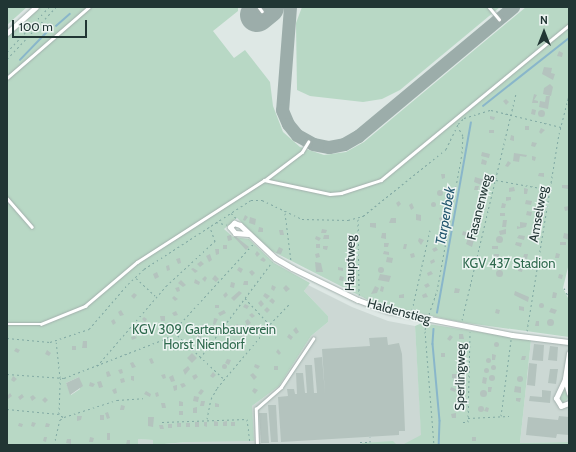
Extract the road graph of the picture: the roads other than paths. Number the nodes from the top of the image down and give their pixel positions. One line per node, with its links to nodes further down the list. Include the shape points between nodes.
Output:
1 (36, 7): 8 (street)
2 (89, 7): 9 (lane)
3 (259, 7): 5 (lane)
4 (489, 7): 6 (lane)
5 (262, 11)
6 (499, 19)
7 (569, 25): 11 (lane, via 381,180 342,193 330,194)
8 (7, 33)
9 (7, 78)
10 (308, 142): 11 (lane, via 302,152)
11 (264, 180): 15 (lane, via 137,262 73,313 41,324)
12 (7, 198): 13 (lane)
13 (32, 228)
14 (248, 234): 14 (street, Haldenstieg, via 240,225 234,223 230,227 235,233); 17 (street, Haldenstieg, via 275,258 358,300 427,320)
15 (7, 324)
16 (313, 339): 22 (lane, via 281,387 256,409)
17 (569, 342)
18 (569, 353): 19 (street)
19 (565, 378): 20 (street); 21 (street, via 556,400 561,406)
20 (569, 393)
21 (569, 403)
22 (257, 445)

